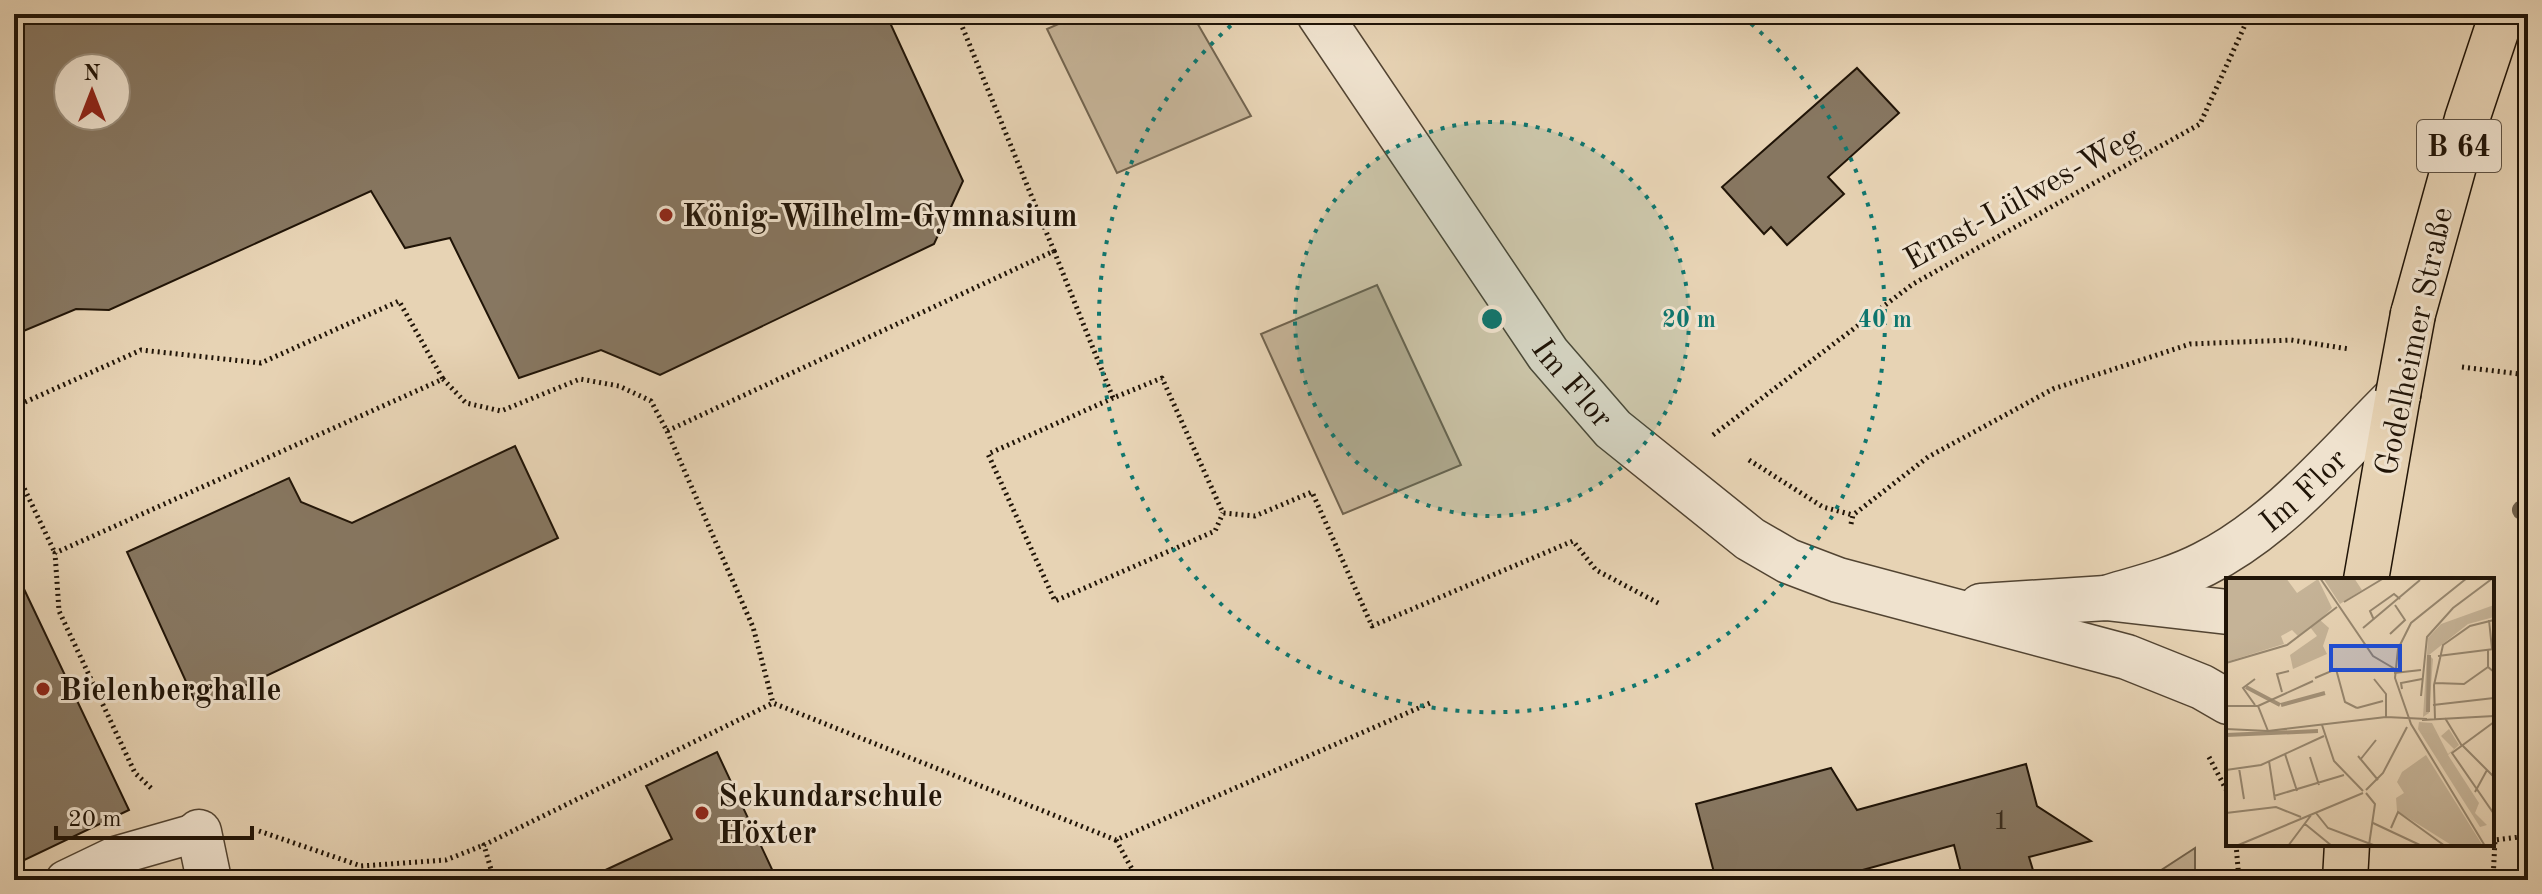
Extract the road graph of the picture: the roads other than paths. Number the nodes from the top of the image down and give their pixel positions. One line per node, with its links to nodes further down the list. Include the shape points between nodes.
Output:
1 (1319, 14): 6 (street, Im Flor, via 1548,354 1613,429 1750,539 1788,561 1838,580)
2 (2502, 14): 3 (main road, Godelheimer Straße / B 64, bridge, via 2413,314)
3 (2398, 395): 4 (main road, Godelheimer Straße / B 64); 5 (street, Im Flor, via 2295,496 2229,550 2184,574)
4 (2366, 578)
5 (2106, 598): 6 (street, Im Flor); 7 (street, Im Flor)
6 (1947, 608): 8 (street, Im Flor, via 2127,657)
7 (2226, 612)
8 (2226, 701)
9 (199, 832): 11 (lane, via 115,856); 12 (street)
10 (2347, 846): 13 (main road)
11 (65, 880)
12 (209, 880)
13 (2345, 880)

